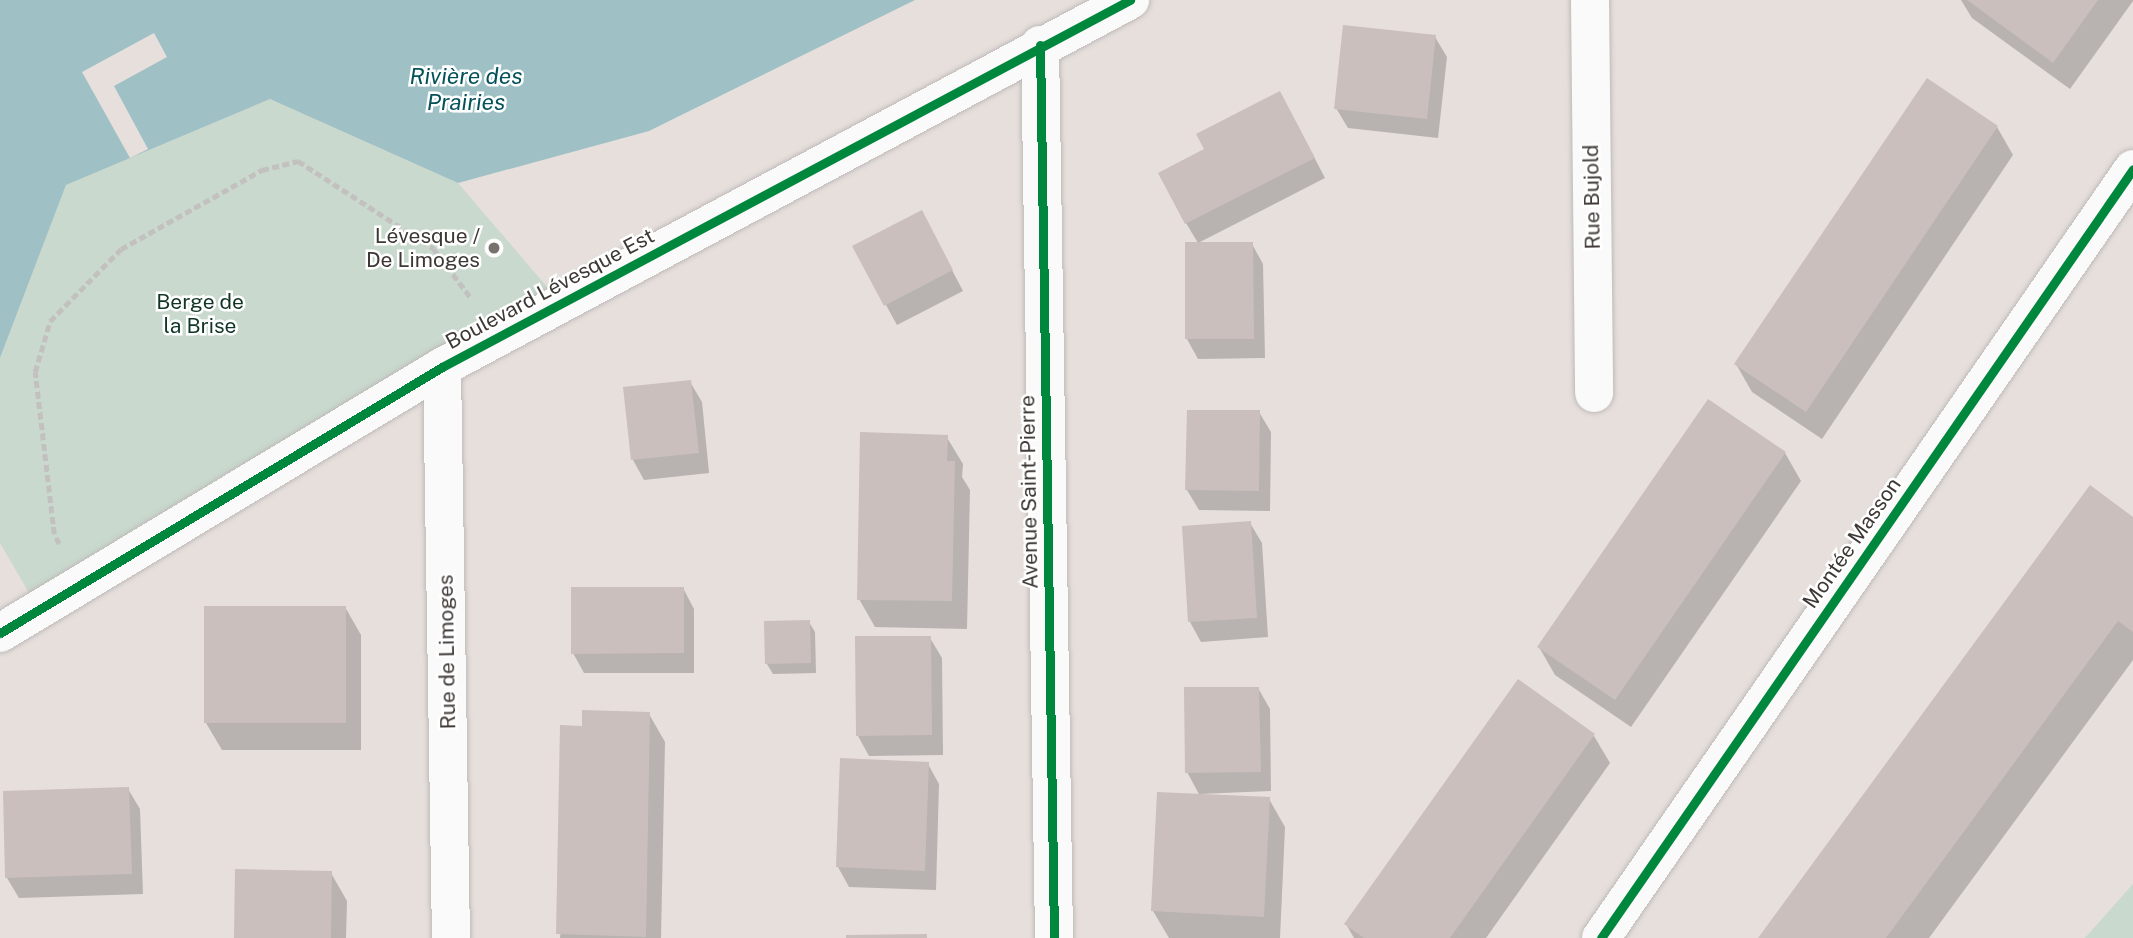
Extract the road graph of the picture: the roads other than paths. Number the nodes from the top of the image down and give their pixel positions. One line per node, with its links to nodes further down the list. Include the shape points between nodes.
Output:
1 (1130, 0): 3 (street, Boulevard Lévesque Est)
2 (1590, 0): 6 (street, Rue Bujold)
3 (1040, 45): 5 (street, Boulevard Lévesque Est); 9 (street, Avenue Saint-Pierre)
4 (2133, 169): 10 (street, Montée Masson)
5 (442, 367): 7 (street, Boulevard Lévesque Est); 8 (street, Rue de Limoges)
6 (1594, 393)
7 (0, 633)
8 (451, 938)
9 (1054, 938)
10 (1601, 938)

